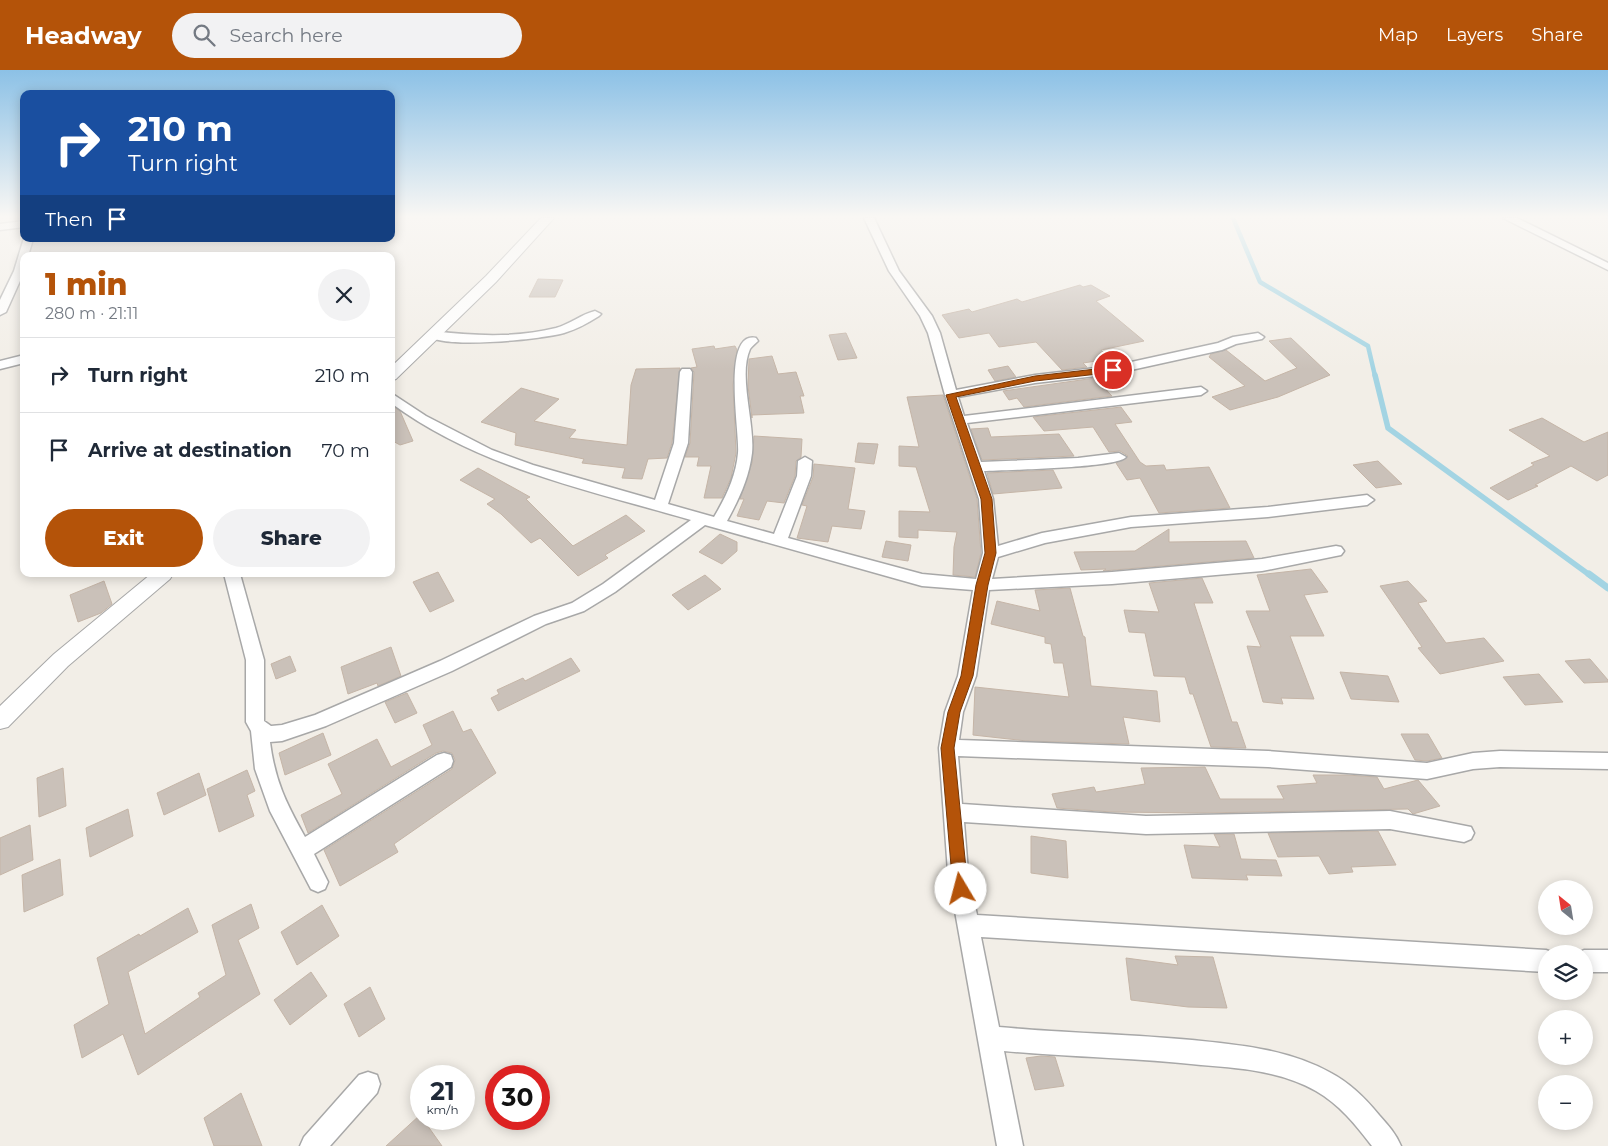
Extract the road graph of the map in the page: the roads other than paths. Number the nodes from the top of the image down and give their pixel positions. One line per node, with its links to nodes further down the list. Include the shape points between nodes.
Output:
1 (20, 268): 4 (street)
2 (501, 268): 6 (street)
3 (893, 268): 14 (street, via 934,333)
4 (0, 312)
5 (595, 314): 6 (street, via 575,328 536,335 466,340)
6 (433, 336): 11 (street)
7 (1258, 337): 14 (street, via 1113,370 1035,378)
8 (752, 341): 22 (street, via 746,344 741,358 746,439 741,481)
9 (20, 361): 10 (street)
10 (0, 365)
11 (395, 372)
12 (686, 372): 21 (street, via 681,444)
13 (1201, 391): 16 (street)
14 (951, 395): 16 (street)
15 (395, 400): 21 (street, via 421,419 487,454)
16 (960, 420): 19 (street)
17 (1119, 457): 19 (street)
18 (805, 461): 23 (street, via 804,476)
19 (975, 467): 25 (street, via 986,499)
20 (1367, 500): 25 (street, via 1268,512 1131,522 1042,538)
21 (660, 506): 22 (street)
22 (711, 521): 23 (street); 30 (street, via 578,607 540,620 446,666 320,721 282,733 270,734)
23 (779, 542): 28 (street, via 922,580)
24 (1336, 551): 28 (street, via 1262,565)
25 (991, 553): 28 (street)
26 (159, 577): 29 (street, via 61,660)
27 (233, 577): 30 (street, via 255,660 255,722)
28 (982, 585): 31 (street, via 967,676 954,712)
29 (0, 720)
30 (260, 730): 36 (street, via 264,769 277,805)
31 (948, 748): 33 (street, via 1268,759 1427,771 1500,759); 34 (street)
32 (444, 761): 36 (street)
33 (1608, 761)
34 (953, 812): 35 (street, via 1146,825 1390,820); 38 (street)
35 (1464, 833)
36 (301, 851): 37 (street)
37 (318, 882)
38 (967, 925): 39 (street); 42 (street)
39 (1538, 961)
40 (1593, 961): 41 (street)
41 (1608, 961)
42 (991, 1038): 45 (street); 46 (street, via 1171,1049 1246,1057 1285,1065 1324,1082 1350,1101)
43 (368, 1084): 44 (street)
44 (313, 1146)
45 (1010, 1146)
46 (1388, 1146)

